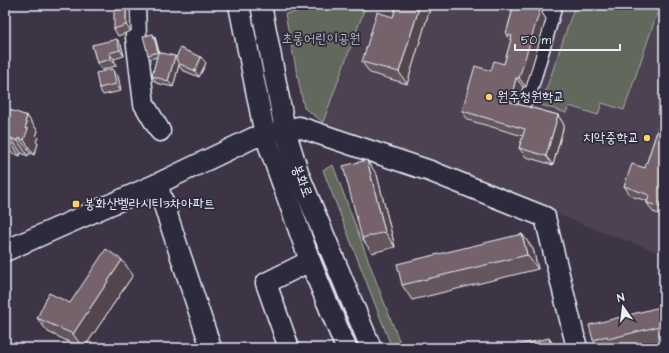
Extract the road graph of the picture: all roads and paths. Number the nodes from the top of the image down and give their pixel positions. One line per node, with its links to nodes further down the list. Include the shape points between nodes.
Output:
1 (135, 5): 7 (street, via 144,104)
2 (239, 5): 8 (street, 봉화로)
3 (261, 5): 6 (street, 봉화로)
4 (552, 5): 5 (street)
5 (525, 97)
6 (285, 130): 8 (street); 15 (street, 봉화로, via 299,175); 16 (street, via 299,127 430,171 545,217)
7 (160, 131)
8 (265, 135): 9 (street, via 253,138); 11 (street, 봉화로)
9 (157, 184): 10 (street); 12 (street)
10 (5, 251)
11 (310, 261): 13 (street, via 266,283); 14 (street, 봉화로)
12 (211, 348)
13 (289, 348)
14 (346, 348)
15 (371, 348)
16 (577, 348)

